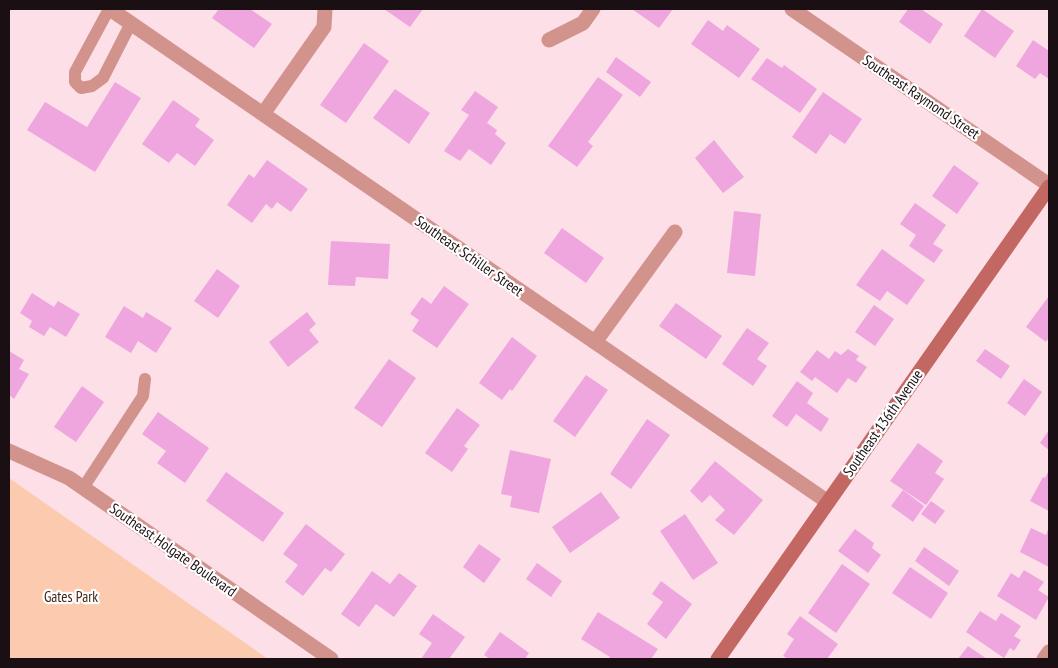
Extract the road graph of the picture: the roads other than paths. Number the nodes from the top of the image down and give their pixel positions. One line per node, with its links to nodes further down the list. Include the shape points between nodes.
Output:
1 (109, 9): 5 (street, Southeast Schiller Street); 5 (lane, via 75,72 74,82 81,88 92,86 103,78)
2 (325, 9): 7 (street, via 324,27)
3 (593, 9): 6 (street, via 583,23)
4 (792, 9): 8 (street, Southeast Raymond Street)
5 (131, 23): 7 (street, Southeast Schiller Street)
6 (549, 40)
7 (263, 114): 10 (street, Southeast Schiller Street)
8 (1049, 186): 14 (street, Southeast 136th Avenue)
9 (675, 232): 10 (street)
10 (595, 342): 14 (street, Southeast Schiller Street)
11 (146, 380): 13 (lane, via 143,396)
12 (9, 451): 13 (street, Southeast Holgate Boulevard)
13 (83, 488): 16 (street, Southeast Holgate Boulevard)
14 (828, 502): 17 (street, Southeast 136th Avenue)
15 (1049, 652): 18 (street)
16 (330, 659)
17 (718, 659)
18 (1044, 659)

